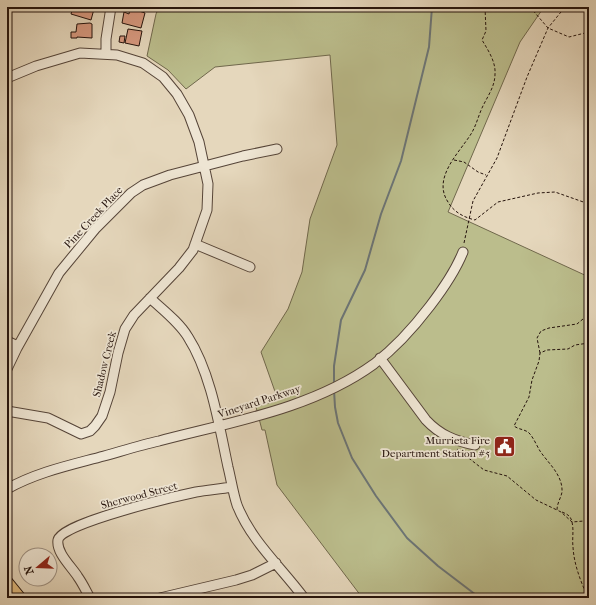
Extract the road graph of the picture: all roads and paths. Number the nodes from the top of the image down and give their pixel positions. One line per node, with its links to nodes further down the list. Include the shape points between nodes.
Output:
1 (111, 7): 7 (street)
2 (485, 7): 10 (path, via 486,31 482,40 492,58 496,74 492,90 476,123)
3 (530, 7): 5 (path)
4 (565, 7): 5 (path)
5 (548, 28): 6 (path, via 569,37); 12 (path, via 497,158)
6 (589, 33)
7 (106, 54): 8 (street, Shadow Creek, via 80,53); 11 (street, Shadow Creek, via 143,63 163,77 189,114)
8 (7, 78)
9 (277, 149): 11 (street, Pine Creek Place)
10 (453, 160): 12 (path, via 464,162); 14 (path, via 445,173 442,189 454,211)
11 (204, 166): 15 (street, Shadow Creek, via 208,184 207,210); 22 (street, Pine Creek Place, via 143,184 131,192 96,228 59,273)
12 (487, 176): 14 (path, via 473,201)
13 (589, 204): 14 (path, via 555,192 538,193 498,202 475,220)
14 (469, 218): 16 (path)
15 (195, 244): 17 (street); 18 (street, Shadow Creek, via 179,268)
16 (463, 252): 24 (street, Vineyard Parkway, via 444,287 422,317)
17 (250, 267)
18 (150, 298): 26 (street, Shadow Creek, via 125,329 102,416 90,431 81,434 48,418); 27 (street, via 187,335 197,352)
19 (589, 314): 23 (path, via 577,324 541,331 538,338)
20 (7, 341): 22 (street)
21 (589, 343): 23 (path)
22 (18, 346): 25 (street, Pine Creek Place)
23 (540, 353): 32 (path, via 529,397 514,426 530,434 556,472 562,491)
24 (380, 358): 27 (street, Vineyard Parkway, via 354,376 321,393 256,417); 28 (street, via 434,428 460,442)
25 (7, 368)
26 (7, 412)
27 (220, 427): 30 (street, Vineyard Parkway, via 39,474); 31 (street)
28 (475, 445)
29 (456, 448): 32 (path, via 484,470 507,476 536,500)
30 (8, 486)
31 (232, 487): 35 (street, via 244,520); 39 (street, Sherwood Street, via 177,496 96,519 62,534 58,540 59,548)
32 (557, 510): 34 (path, via 569,515)
33 (589, 517): 34 (path)
34 (572, 522): 42 (path, via 575,563)
35 (276, 563): 37 (street, via 244,578); 41 (street)
36 (7, 582): 38 (main road)
37 (184, 595): 40 (street)
38 (20, 598)
39 (90, 598)
40 (160, 598)
41 (304, 598)
42 (588, 598)

